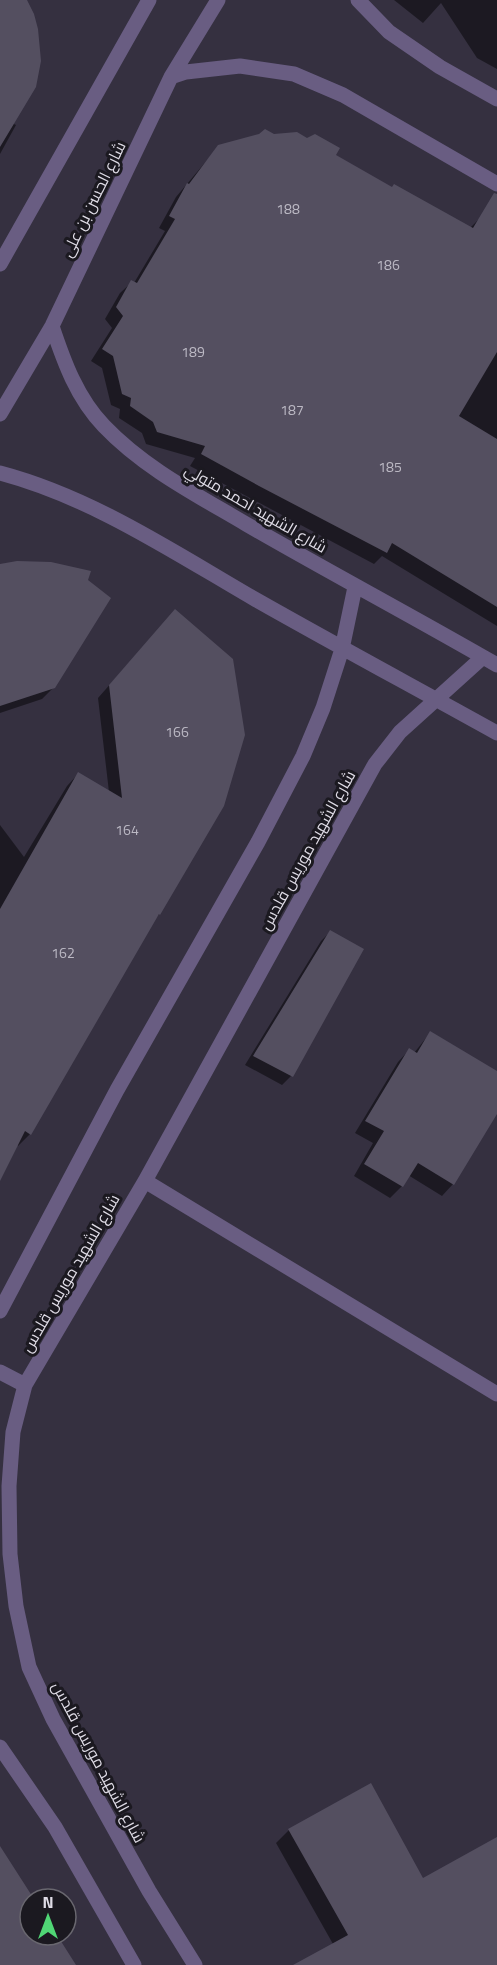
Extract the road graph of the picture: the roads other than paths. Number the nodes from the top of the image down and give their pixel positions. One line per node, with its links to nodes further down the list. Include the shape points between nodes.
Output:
1 (149, 0): 7 (street)
2 (218, 0): 4 (street, شارع الحسن بن على)
3 (358, 0): 5 (street, via 388,32)
4 (171, 77): 6 (street, via 240,66 294,74 344,95); 8 (street, شارع الحسن بن على)
5 (497, 99)
6 (497, 184)
7 (0, 264)
8 (52, 326): 9 (street, شارع الحسن بن على); 11 (street, شارع الشهيد احمد متولي, via 65,366 84,400 103,426 130,450 160,473)
9 (0, 414)
10 (0, 473): 12 (street, via 114,518)
11 (355, 587): 12 (street); 13 (street, شارع الشهيد احمد متولي)
12 (342, 649): 15 (street); 18 (street, via 323,708 293,775 117,1090)
13 (483, 657): 14 (street, شارع الشهيد احمد متولي); 15 (street, شارع الشهيد موريس قلدس)
14 (497, 665)
15 (436, 699): 16 (street); 17 (street, شارع الشهيد موريس قلدس, via 400,732 375,764)
16 (497, 733)
17 (145, 1180): 20 (street, شارع الشهيد موريس قلدس); 21 (street)
18 (0, 1311)
19 (0, 1372): 20 (street)
20 (25, 1385): 24 (street, شارع الشهيد موريس قلدس, via 13,1432 9,1486 10,1554 29,1667 53,1719 148,1891)
21 (497, 1394)
22 (0, 1747): 23 (street, via 55,1827)
23 (134, 1965)
24 (195, 1965)

